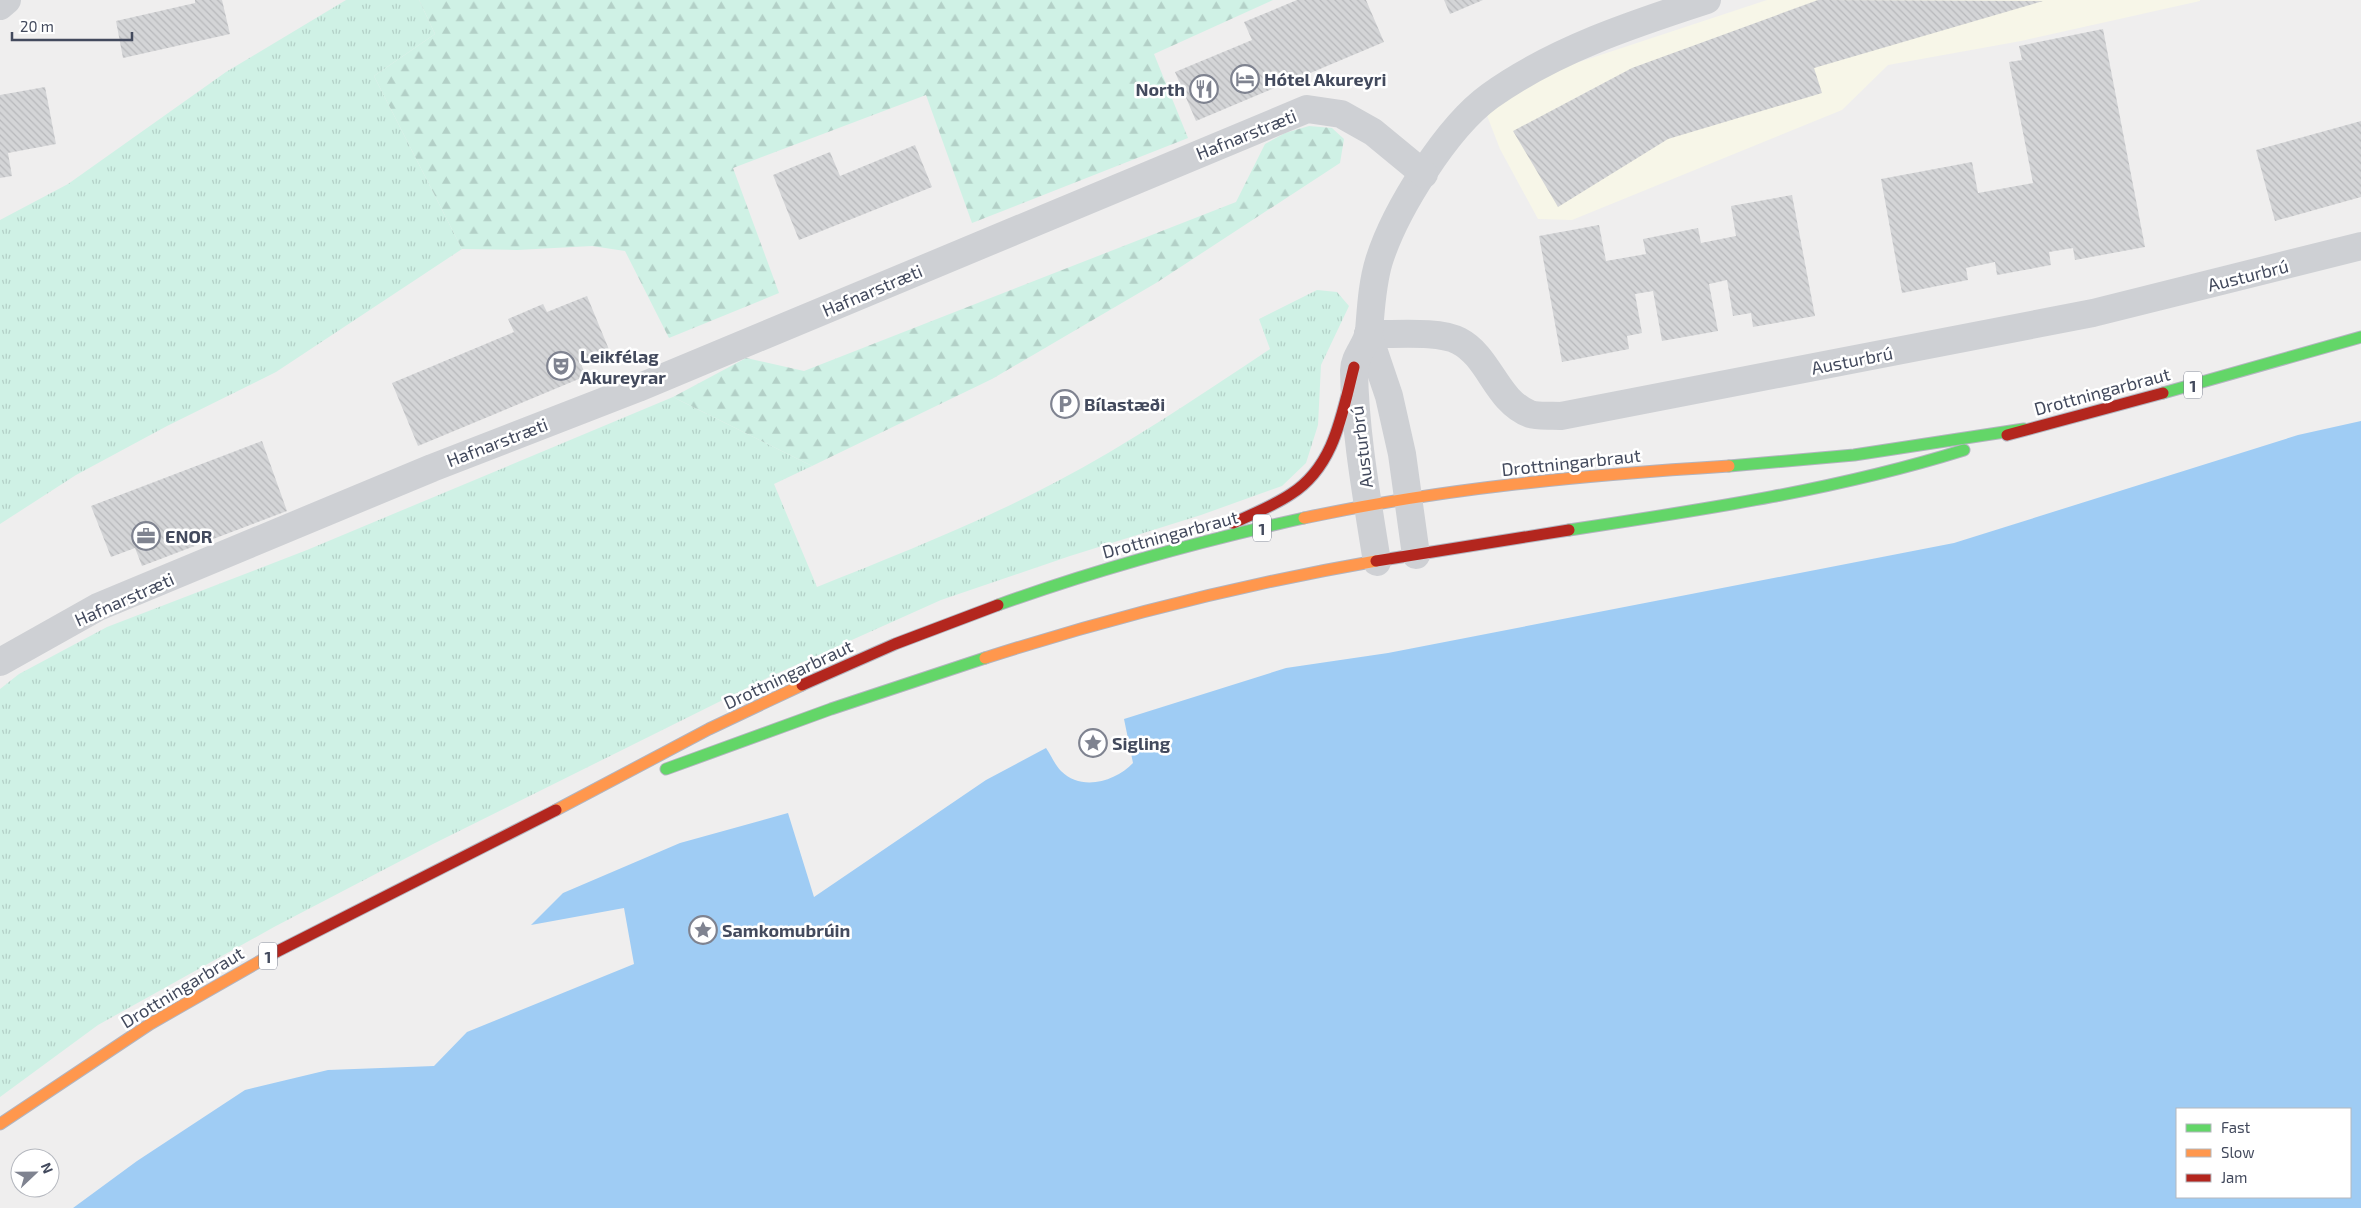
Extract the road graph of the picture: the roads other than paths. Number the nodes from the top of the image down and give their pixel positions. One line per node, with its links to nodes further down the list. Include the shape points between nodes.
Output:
1 (7, 0): 3 (street)
2 (1707, 0): 4 (street, via 1607,34 1533,70 1489,96 1459,124)
3 (0, 6)
4 (1424, 174): 6 (street, Austurbrú, via 1401,212 1379,260); 15 (street, Hafnarstræti, via 1373,132 1341,114 1307,109 638,388 432,468 106,604)
5 (2361, 246): 6 (street, Austurbrú, via 2092,313 1561,416 1531,414 1507,398 1481,360 1459,341 1436,335)
6 (1368, 334): 8 (street, Austurbrú); 10 (street, Austurbrú, via 1389,396)
7 (2361, 337): 9 (highway, Drottningarbraut / 1)
8 (1354, 367): 11 (street, Austurbrú, via 1357,430); 12 (highway, via 1334,438 1324,461 1309,481 1284,498)
9 (2024, 429): 10 (highway, Drottningarbraut / 1, via 1803,460 1598,476); 13 (highway, Drottningarbraut / 1, via 1921,464 1763,498)
10 (1408, 499): 11 (highway, Drottningarbraut / 1); 13 (street, Austurbrú)
11 (1369, 506): 12 (highway, Drottningarbraut / 1); 14 (street, Austurbrú)
12 (1190, 544): 16 (highway, Drottningarbraut / 1, via 987,609 853,662 759,704)
13 (1416, 556): 14 (highway, Drottningarbraut / 1)
14 (1377, 562): 16 (highway, Drottningarbraut / 1, via 1283,579 1084,628 969,662 793,722)
15 (0, 662)
16 (550, 813): 17 (highway, Drottningarbraut / 1, via 423,875 198,995 68,1076)
17 (0, 1124)

